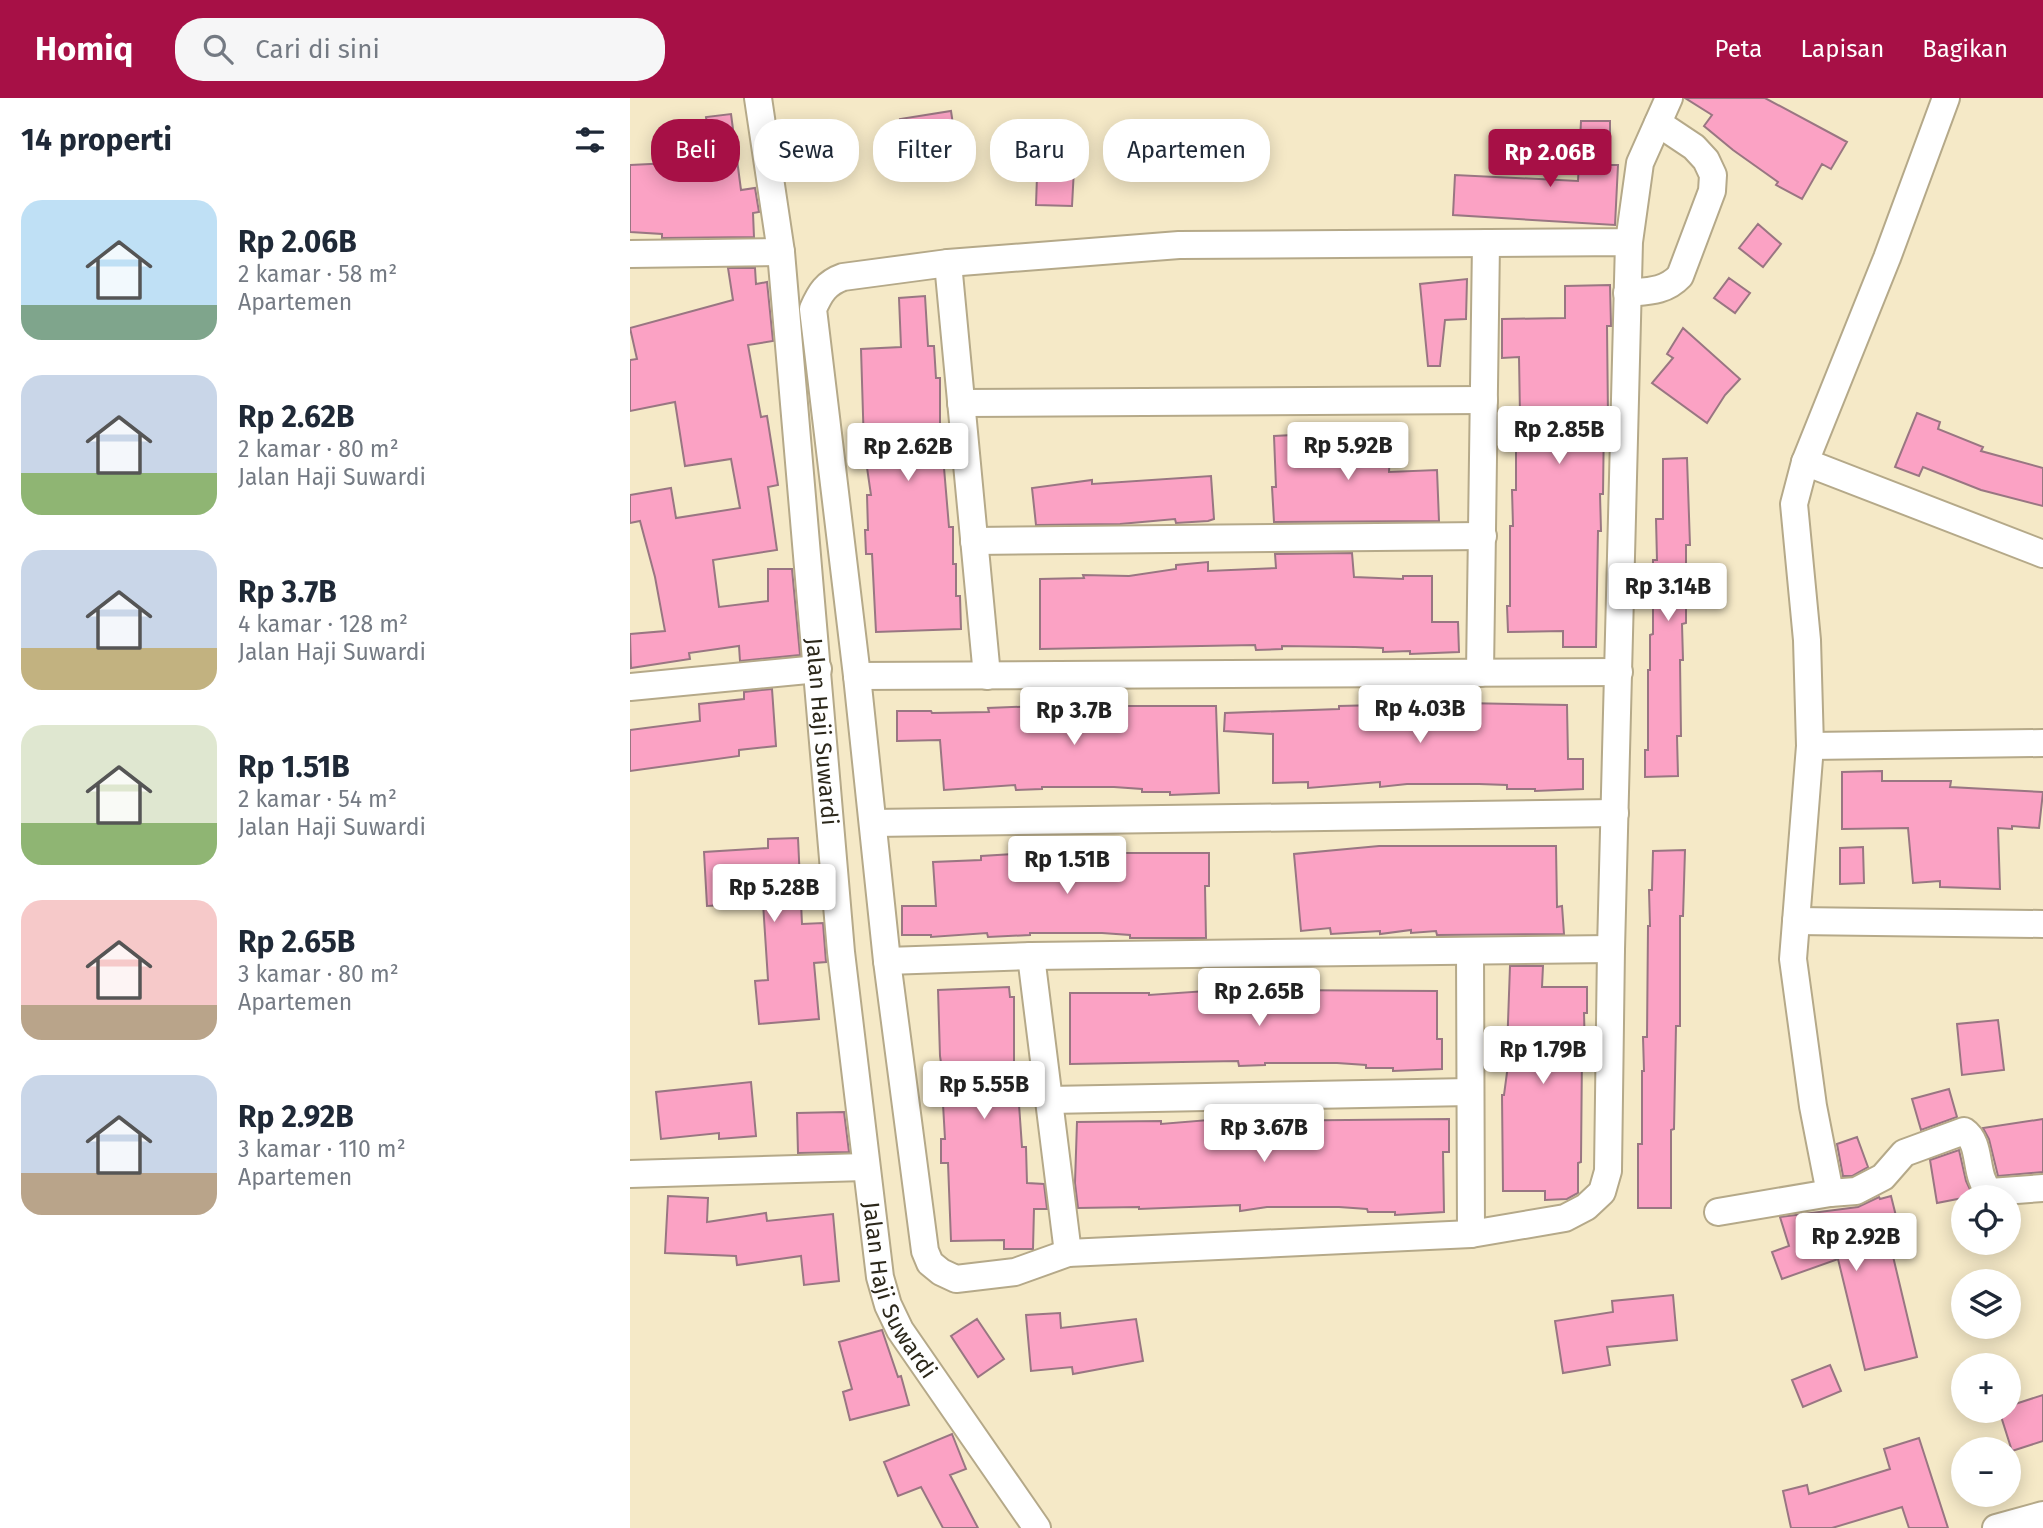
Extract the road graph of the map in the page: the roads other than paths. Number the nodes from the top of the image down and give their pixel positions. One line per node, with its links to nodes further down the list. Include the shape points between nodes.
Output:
1 (758, 98): 7 (street, Jalan Haji Suwardi)
2 (1669, 98): 4 (street)
3 (1946, 98): 13 (street)
4 (1658, 123): 5 (street, via 1640,163); 10 (street, via 1706,160 1713,175 1712,191 1672,286)
5 (1629, 242): 6 (street); 10 (street)
6 (1486, 243): 9 (street, via 1179,245); 11 (street)
7 (781, 252): 8 (street); 17 (street, Jalan Haji Suwardi)
8 (630, 254)
9 (948, 263): 12 (street); 20 (street, via 832,281 813,309)
10 (1627, 293): 18 (street)
11 (1484, 400): 12 (street); 14 (street)
12 (961, 403): 15 (street)
13 (1805, 462): 16 (street); 24 (street, via 1794,504 1807,640)
14 (1483, 536): 15 (street); 19 (street)
15 (974, 541): 21 (street)
16 (2043, 554)
17 (818, 668): 22 (street); 35 (street, Jalan Haji Suwardi, via 841,953)
18 (1619, 672): 19 (street); 25 (street)
19 (1480, 673): 21 (street)
20 (857, 676): 21 (street); 26 (street)
21 (987, 676)
22 (630, 687)
23 (2043, 743): 24 (street)
24 (1810, 746): 27 (street)
25 (1615, 813): 26 (street); 29 (street)
26 (873, 823): 32 (street)
27 (1796, 921): 28 (street); 38 (street, via 1793,958 1800,1021)
28 (2043, 924)
29 (1611, 949): 30 (street); 40 (street, via 1608,1171 1602,1192 1564,1218)
30 (1470, 951): 31 (street); 33 (street)
31 (1031, 956): 32 (street); 34 (street)
32 (887, 961): 41 (street, via 930,1263 956,1279 1015,1272)
33 (1470, 1092): 34 (street); 40 (street)
34 (1049, 1100): 41 (street)
35 (865, 1167): 36 (street); 43 (street, Jalan Haji Suwardi, via 888,1305 900,1330)
36 (630, 1174)
37 (2043, 1188): 38 (street, via 1990,1192 1964,1130 1904,1153 1871,1185)
38 (1830, 1193): 39 (street)
39 (1718, 1212)
40 (1471, 1234): 41 (street)
41 (1068, 1252)
42 (2043, 1515): 44 (street)
43 (1037, 1528)
44 (1996, 1528)

